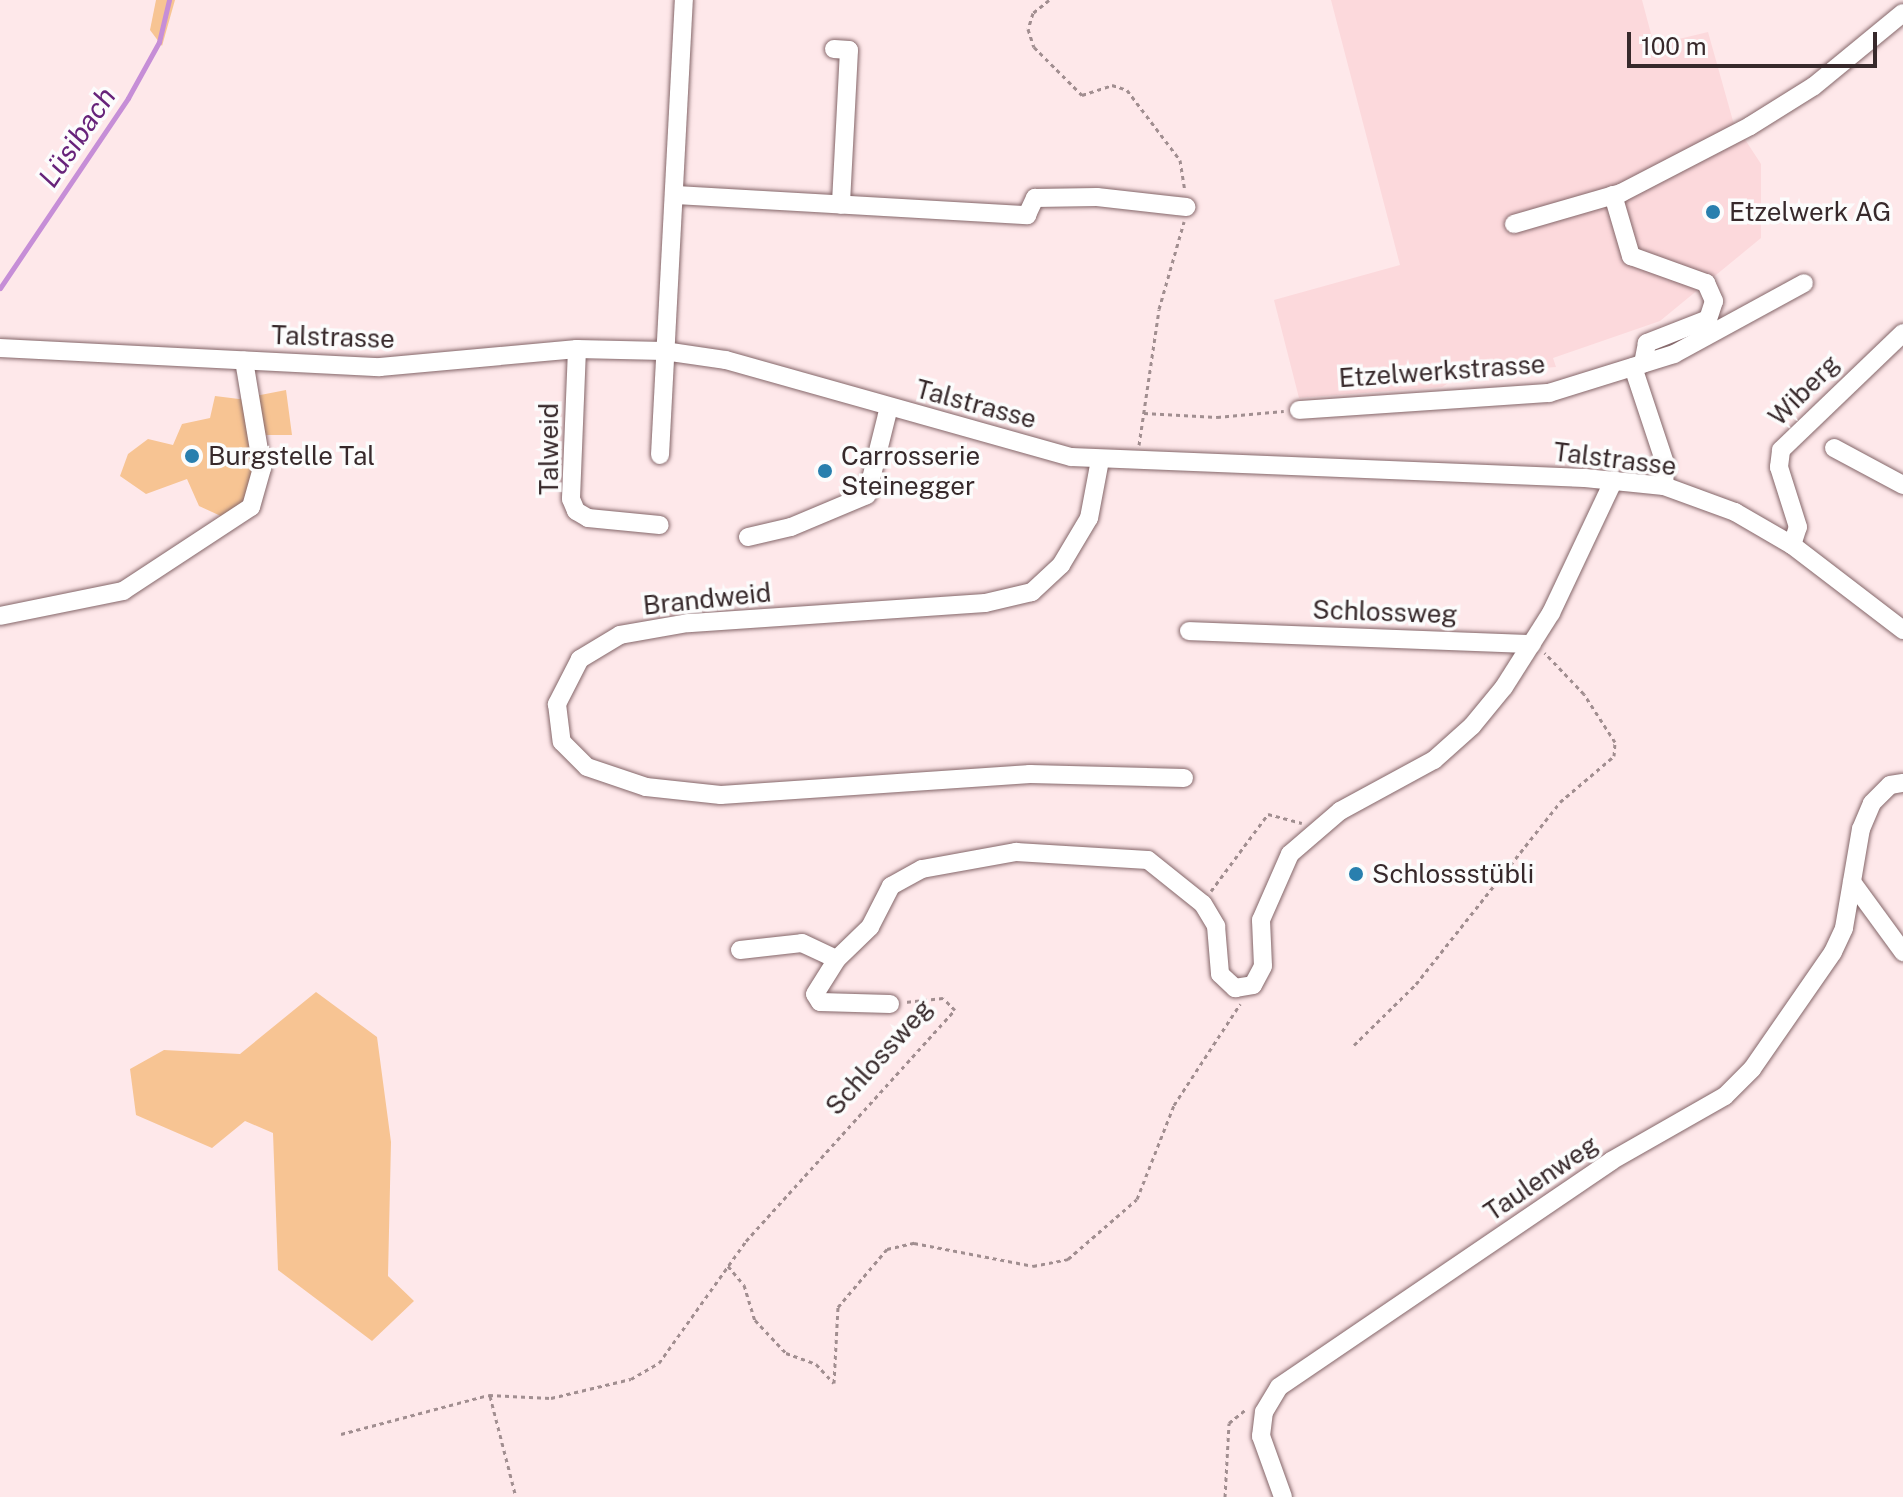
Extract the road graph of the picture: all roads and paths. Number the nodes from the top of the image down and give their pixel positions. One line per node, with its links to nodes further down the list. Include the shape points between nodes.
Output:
1 (684, 0): 4 (street)
2 (1903, 13): 5 (street, via 1814,86 1750,126)
3 (834, 49): 6 (street, via 849,50)
4 (676, 195): 6 (street); 13 (street)
5 (1613, 195): 8 (street); 15 (street, via 1631,256 1706,283 1714,301 1708,319 1647,343)
6 (841, 205): 7 (street, via 1027,215 1035,198 1097,197)
7 (1186, 207)
8 (1514, 224)
9 (1804, 283): 15 (street, Etzelwerkstrasse, via 1722,332)
10 (1903, 333): 27 (street, Wiberg, via 1781,450 1779,467 1798,527)
11 (0, 348): 14 (street, Talstrasse)
12 (577, 349): 13 (street, Talstrasse); 14 (street, Talstrasse, via 380,367); 25 (street, Talweid, via 571,499 576,511 588,518)
13 (664, 351): 16 (street, Talstrasse, via 726,360); 20 (street)
14 (244, 360): 28 (street, via 262,468 251,507 123,591)
15 (1638, 366): 17 (street, Etzelwerkstrasse, via 1549,393); 24 (street, via 1665,463)
16 (889, 407): 21 (street, Talstrasse); 26 (street, via 867,495 791,527)
17 (1299, 410): 18 (path, via 1217,417)
18 (1142, 413)
19 (1834, 448): 23 (street)
20 (660, 455)
21 (1100, 460): 22 (street, Talstrasse); 32 (street, Brandweid, via 1089,518 1061,565 1032,592 985,603 688,623 620,635 580,659 557,704 562,742 587,767 646,787 721,795 1030,774)
22 (1614, 480): 24 (street, Talstrasse); 31 (street)
23 (1903, 485)
24 (1664, 486): 27 (street, Talstrasse, via 1735,512)
25 (660, 525)
26 (748, 537)
27 (1792, 545): 29 (street, Talstrasse)
28 (0, 616)
29 (1903, 630)
30 (1189, 631): 31 (street, Schlossweg)
31 (1532, 644): 34 (street, via 1504,687 1434,760 1340,811); 42 (path, via 1558,662 1584,694 1615,742 1614,756 1560,802 1416,984)
32 (1184, 778)
33 (1903, 783): 35 (street, Taulenweg, via 1890,785 1872,803 1861,829)
34 (1307, 836): 36 (path, via 1301,820 1268,814); 40 (street, via 1290,854 1272,889 1261,920 1263,966)
35 (1852, 882): 38 (street); 44 (street, Taulenweg, via 1844,928 1833,952 1752,1069 1725,1096 1611,1161)
36 (1203, 904): 39 (street, Schlossweg, via 1148,860 1016,852 922,869 891,886 870,927); 40 (street, via 1216,926 1220,974 1235,988)
37 (740, 950): 39 (street, via 802,943)
38 (1903, 952)
39 (837, 959): 41 (street, Schlossweg, via 818,984 815,994 820,1002)
40 (1253, 985): 43 (path, via 1174,1105 1137,1199 1068,1259 1033,1266 914,1243 887,1249 838,1307 834,1383 816,1364 786,1353 755,1320 744,1285)
41 (890, 1004): 43 (path, Schlossweg, via 943,998 955,1010)
42 (1354, 1045)
43 (728, 1266): 45 (path, Schlossweg, via 659,1363 631,1379 551,1398)
44 (1279, 1387): 48 (path, via 1229,1423); 49 (street, via 1264,1412 1261,1436)
45 (489, 1395): 46 (path, Schlossweg); 47 (path)
46 (341, 1434)
47 (516, 1497)
48 (1225, 1497)
49 (1283, 1497)

